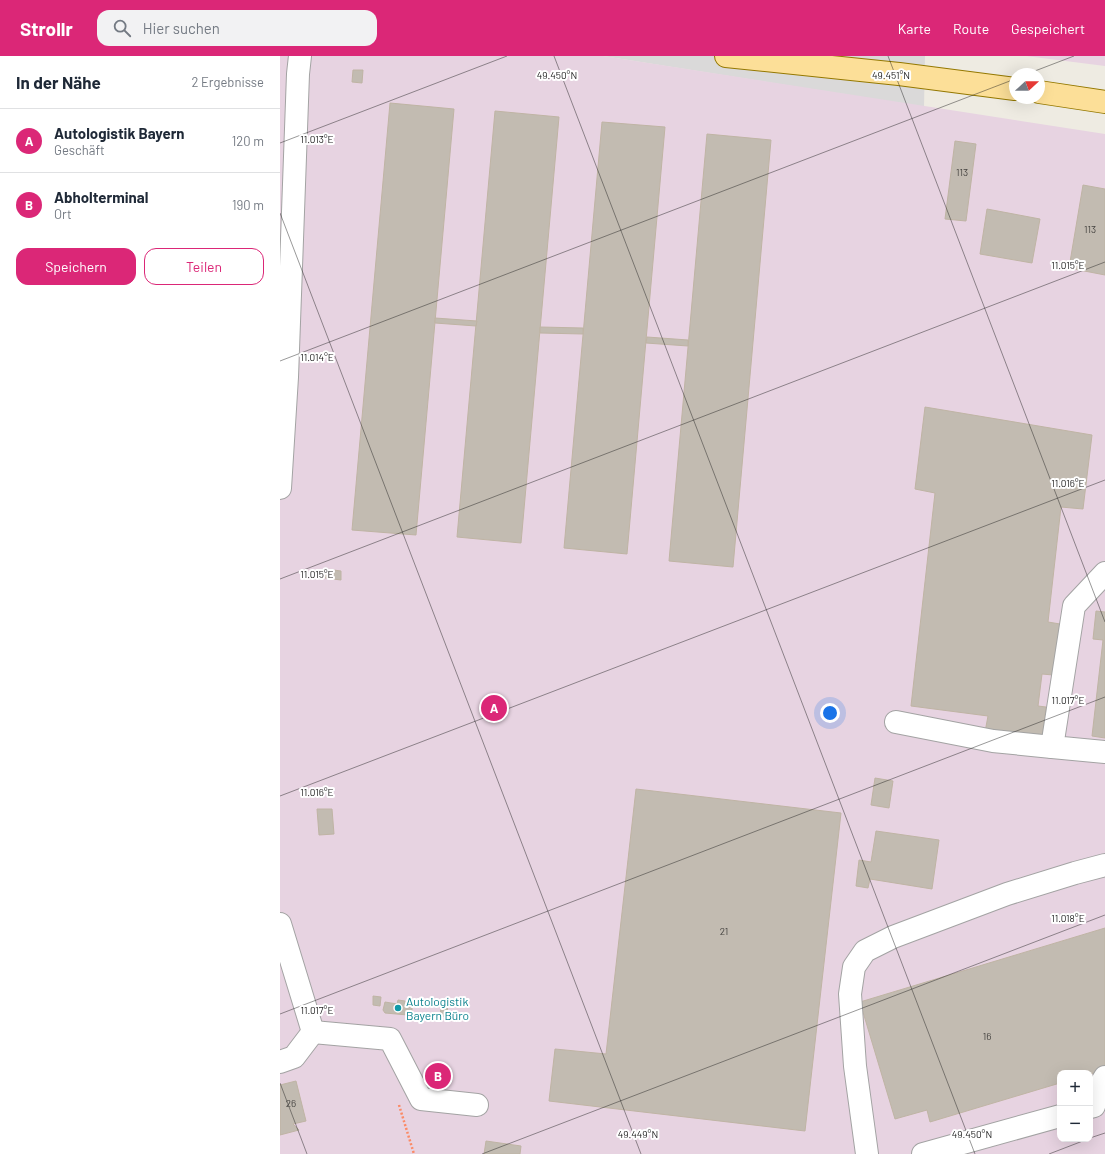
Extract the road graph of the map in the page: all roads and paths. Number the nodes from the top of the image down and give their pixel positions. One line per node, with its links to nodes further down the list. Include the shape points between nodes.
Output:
1 (300, 56): 6 (street)
2 (726, 56): 3 (main road)
3 (1009, 88)
4 (1045, 93): 5 (main road)
5 (1105, 102)
6 (280, 488)
7 (1105, 573): 9 (street, via 1074,606)
8 (896, 722): 9 (street, via 993,741)
9 (1052, 747): 10 (street)
10 (1105, 752)
11 (1105, 865): 21 (street, via 1007,894 892,937 865,951 854,967 850,994 855,1066)
12 (280, 924): 13 (street)
13 (313, 1032): 14 (street, via 294,1058); 17 (street, via 390,1039 421,1099)
14 (280, 1062)
15 (1105, 1077): 18 (street)
16 (398, 1101): 20 (path)
17 (477, 1105)
18 (1093, 1106)
19 (1057, 1117): 22 (street)
20 (414, 1154)
21 (867, 1154)
22 (923, 1154)

